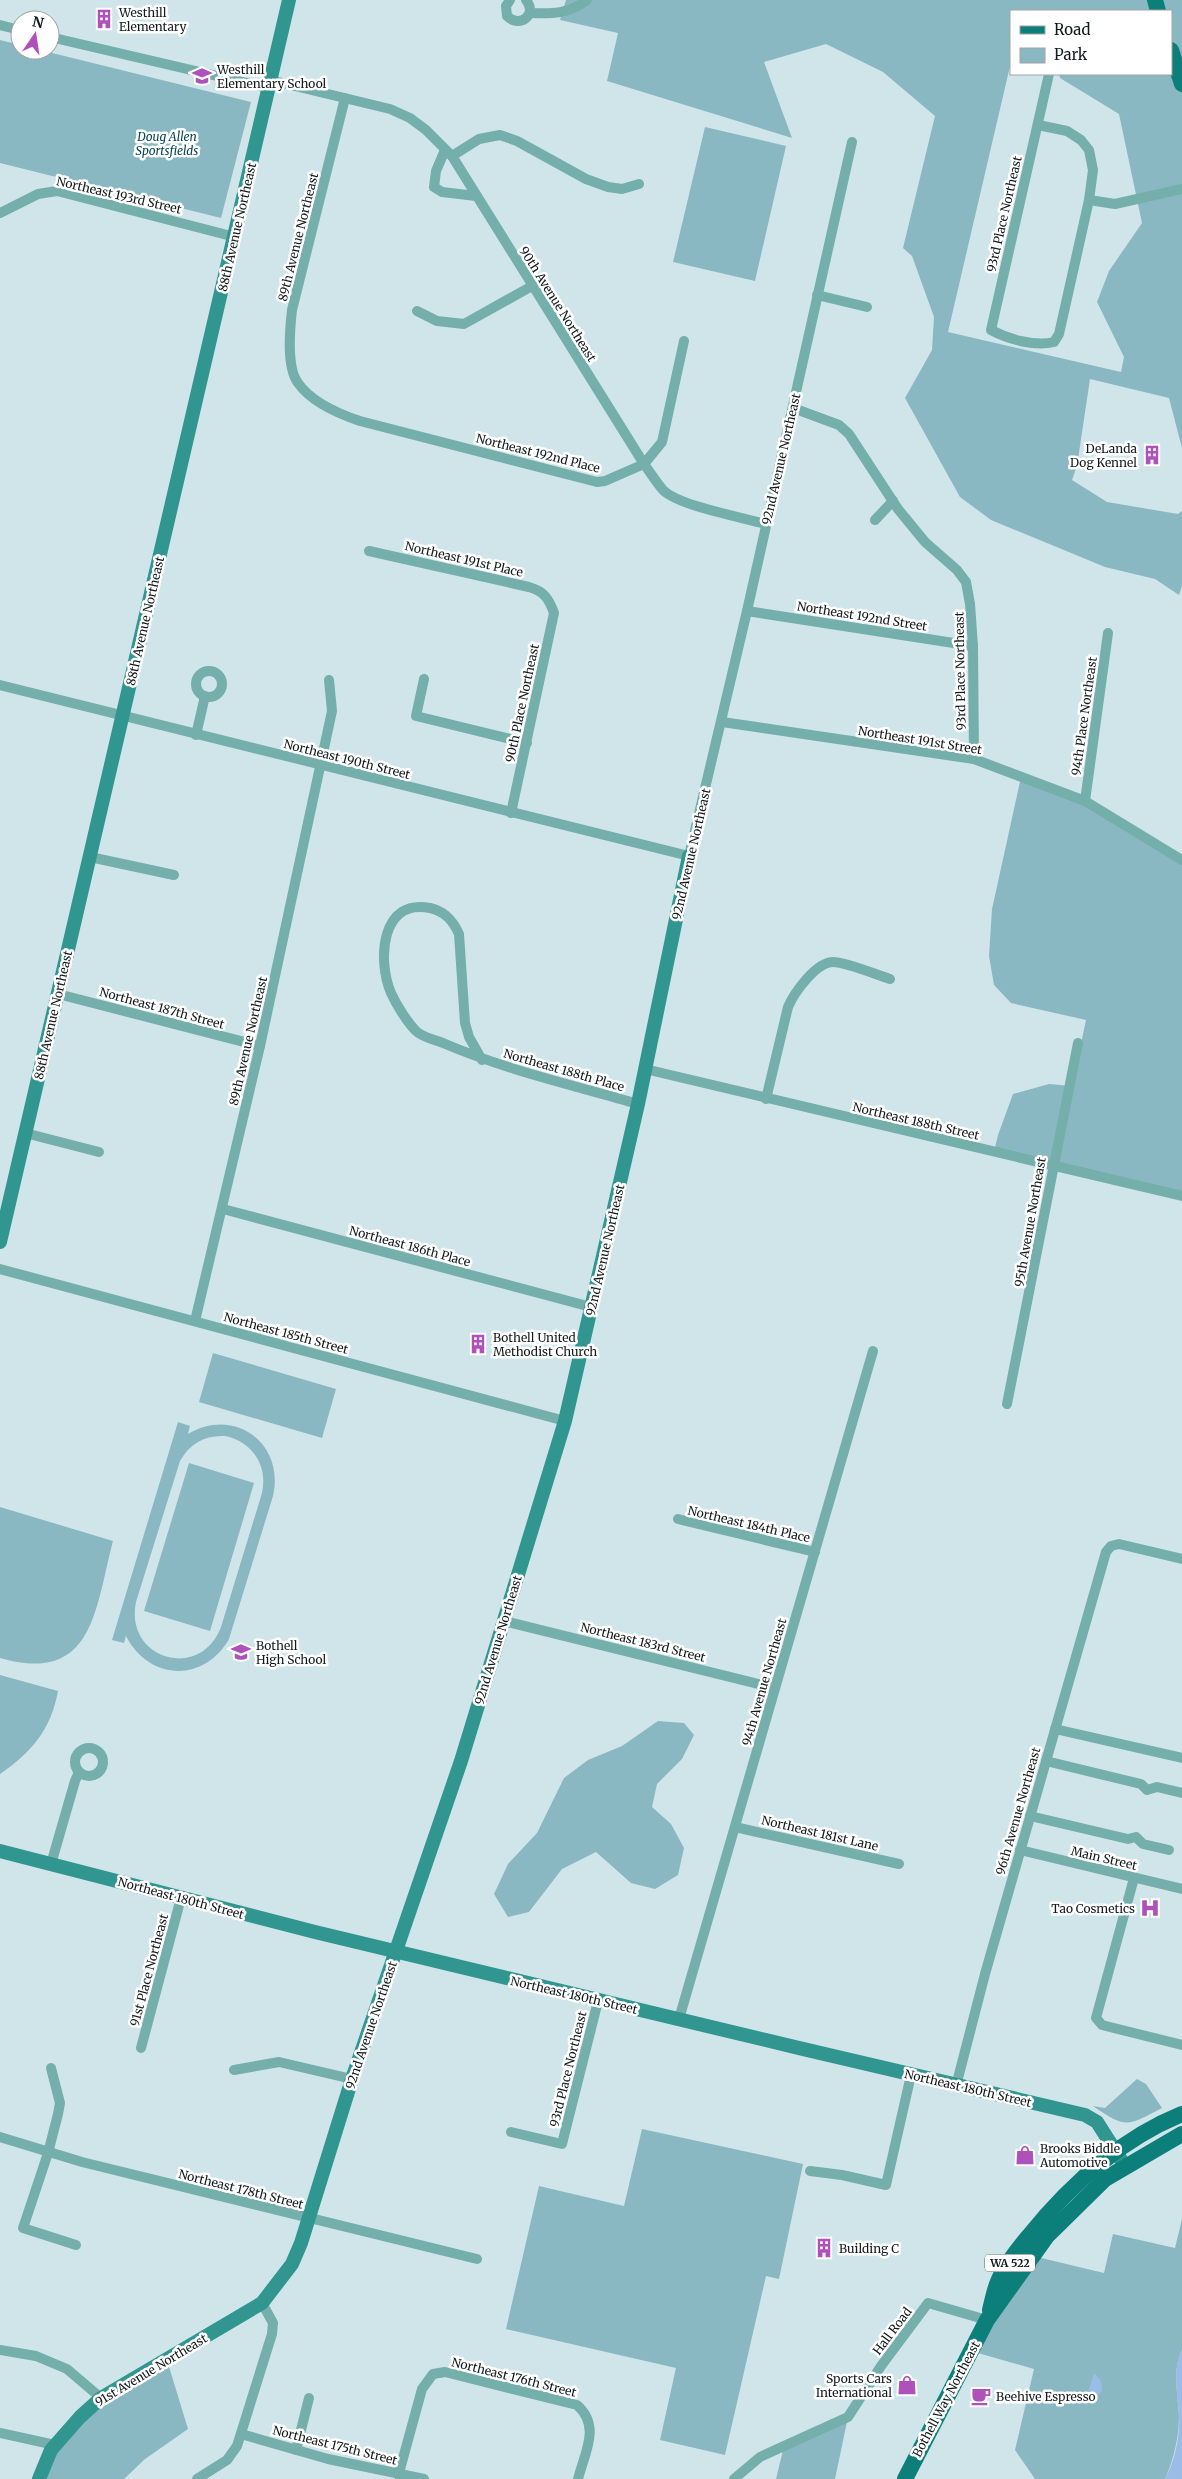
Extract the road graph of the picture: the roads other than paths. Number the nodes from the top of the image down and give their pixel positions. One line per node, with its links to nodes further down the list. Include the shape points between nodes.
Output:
1 (289, 0): 9 (street, 88th Avenue Northeast)
2 (526, 0): 5 (street)
3 (587, 0): 5 (street, via 576,8 557,14)
4 (509, 1): 5 (street, via 507,16 515,22 524,20)
5 (530, 13)
6 (60, 39): 9 (street, 90th Avenue Northeast)
7 (1172, 53): 10 (main road)
8 (1049, 75): 12 (street, 93rd Place Northeast)
9 (269, 84): 11 (street, 90th Avenue Northeast); 20 (street, 88th Avenue Northeast)
10 (1182, 84)
11 (345, 98): 14 (street, 90th Avenue Northeast, via 390,109 410,118); 26 (street, 89th Avenue Northeast, via 292,310 290,352)
12 (1038, 125): 18 (street, via 1068,131 1089,150 1093,170); 18 (street, 93rd Place Northeast, via 990,330 1020,340 1054,342 1059,334)
13 (852, 142): 22 (street, 92nd Avenue Northeast)
14 (449, 153): 15 (street, via 490,135 500,135 608,187 622,189); 17 (street, 90th Avenue Northeast); 17 (street, via 436,171 434,187 442,192)
15 (639, 184)
16 (1182, 189): 18 (street, via 1115,204)
17 (476, 196): 21 (street, 90th Avenue Northeast)
18 (1089, 200)
19 (0, 213): 20 (street, Northeast 193rd Street, via 38,194 58,192)
20 (235, 236): 41 (street, 88th Avenue Northeast)
21 (532, 286): 24 (street, via 464,324 436,321); 28 (street, 90th Avenue Northeast)
22 (817, 296): 23 (street); 27 (street, 92nd Avenue Northeast)
23 (867, 307)
24 (417, 311)
25 (684, 341): 28 (street, via 662,442)
26 (297, 382): 28 (street, Northeast 192nd Place, via 338,414 597,482)
27 (793, 408): 29 (street, via 839,425 849,434); 31 (street, 92nd Avenue Northeast)
28 (644, 464): 31 (street, via 663,490 676,499)
29 (893, 501): 30 (street); 36 (street, 93rd Place Northeast, via 925,542 966,582)
30 (875, 520)
31 (766, 524): 34 (street, 92nd Avenue Northeast)
32 (369, 551): 33 (street, Northeast 191st Place, via 529,587)
33 (550, 600): 44 (street, 90th Place Northeast, via 554,613)
34 (747, 611): 36 (street, Northeast 192nd Street); 42 (street, 92nd Avenue Northeast)
35 (1108, 633): 47 (street, 94th Place Northeast)
36 (973, 646): 45 (street, 93rd Place Northeast)
37 (424, 679): 44 (street, via 416,716)
38 (329, 680): 46 (street, 89th Avenue Northeast, via 332,711)
39 (0, 685): 41 (street, Northeast 190th Street)
40 (205, 696): 43 (street)
41 (123, 717): 43 (street, Northeast 190th Street); 49 (street, 88th Avenue Northeast)
42 (722, 722): 45 (street, Northeast 191st Street); 50 (street, 92nd Avenue Northeast)
43 (196, 735): 46 (street, Northeast 190th Street)
44 (527, 742): 48 (street, 90th Place Northeast)
45 (974, 759): 47 (street, Northeast 191st Street)
46 (320, 766): 48 (street, Northeast 190th Street); 56 (street, 89th Avenue Northeast)
47 (1085, 801): 51 (street, Northeast 191st Street)
48 (511, 813): 50 (street, Northeast 190th Street)
49 (90, 856): 52 (street); 54 (street, 88th Avenue Northeast)
50 (689, 856): 58 (street, 92nd Avenue Northeast)
51 (1182, 860)
52 (174, 875)
53 (890, 979): 59 (street, via 833,962 821,966 808,978 793,995 788,1007)
54 (58, 994): 56 (street, Northeast 187th Street); 61 (street, 88th Avenue Northeast)
55 (1078, 1044): 63 (street, 95th Avenue Northeast)
56 (260, 1046): 65 (street, 89th Avenue Northeast)
57 (482, 1060): 57 (street, Northeast 188th Place, via 465,1022 459,934 454,923 434,909 407,907 393,920 385,935 384,968 391,993 416,1032); 60 (street, Northeast 188th Place)
58 (645, 1069): 59 (street, Northeast 188th Street); 60 (street, 92nd Avenue Northeast)
59 (766, 1099): 63 (street, Northeast 188th Street)
60 (638, 1104): 68 (street, 92nd Avenue Northeast)
61 (25, 1133): 62 (street); 66 (street, 88th Avenue Northeast)
62 (99, 1152)
63 (1052, 1165): 64 (street, Northeast 188th Street); 71 (street, 95th Avenue Northeast)
64 (1182, 1195)
65 (223, 1209): 68 (street, Northeast 186th Place); 69 (street, 89th Avenue Northeast)
66 (0, 1242)
67 (0, 1269): 69 (street, Northeast 185th Street)
68 (592, 1307): 72 (street, 92nd Avenue Northeast)
69 (195, 1321): 72 (street, Northeast 185th Street)
70 (873, 1351): 74 (street, 94th Avenue Northeast)
71 (1008, 1404)
72 (565, 1421): 76 (street, 92nd Avenue Northeast)
73 (678, 1519): 74 (street, Northeast 184th Place)
74 (814, 1552): 77 (street, 94th Avenue Northeast)
75 (1182, 1559): 78 (street, 96th Avenue Northeast, via 1119,1544 1111,1546 1103,1562)
76 (504, 1621): 77 (street, Northeast 183rd Street); 93 (street, 92nd Avenue Northeast)
77 (775, 1688): 84 (street, 94th Avenue Northeast)
78 (1055, 1729): 79 (street); 80 (street, 96th Avenue Northeast)
79 (1182, 1758)
80 (1046, 1761): 82 (street, via 1141,1784 1147,1790 1158,1787); 83 (street, 96th Avenue Northeast)
81 (79, 1772): 88 (street)
82 (1182, 1793)
83 (1030, 1816): 85 (street, 96th Avenue Northeast); 86 (street, via 1128,1840 1136,1837 1143,1844)
84 (735, 1826): 89 (street, Northeast 181st Lane); 95 (street, 94th Avenue Northeast)
85 (1020, 1850): 90 (street, Main Street); 102 (street, 96th Avenue Northeast)
86 (1168, 1850)
87 (0, 1851): 88 (street, Northeast 180th Street)
88 (51, 1864): 92 (street, Northeast 180th Street)
89 (899, 1864)
90 (1134, 1878): 91 (street, Main Street); 96 (street, via 1096,2018 1102,2025)
91 (1182, 1889)
92 (181, 1898): 93 (street, Northeast 180th Street); 97 (street, 91st Place Northeast)
93 (397, 1952): 94 (street, Northeast 180th Street); 101 (street, 92nd Avenue Northeast)
94 (598, 2001): 95 (street, Northeast 180th Street); 104 (street, 93rd Place Northeast, via 562,2144)
95 (679, 2019): 100 (street, Northeast 180th Street)
96 (1182, 2045)
97 (141, 2048)
98 (51, 2068): 108 (street, via 60,2103)
99 (234, 2070): 101 (street, via 279,2062)
100 (911, 2075): 102 (street, Northeast 180th Street); 110 (street, via 886,2185)
101 (352, 2079): 111 (street, 92nd Avenue Northeast)
102 (956, 2086): 107 (street, Northeast 180th Street, via 1085,2115 1097,2122)
103 (1182, 2114): 107 (main road, Bothell Way Northeast / WA 522)
104 (511, 2132)
105 (1182, 2134): 109 (main road, Bothell Way Northeast / WA 522)
106 (0, 2137): 108 (street, Northeast 178th Street)
107 (1115, 2151): 109 (street, Northeast 180th Street); 115 (main road, Bothell Way Northeast / WA 522, via 1068,2192 1019,2248 997,2283)
108 (48, 2153): 111 (street, Northeast 178th Street); 112 (street, via 23,2228)
109 (1125, 2166): 115 (main road, Bothell Way Northeast / WA 522, via 1105,2179 1047,2236)
110 (810, 2171)
111 (310, 2219): 113 (street, Northeast 178th Street); 114 (street, 92nd Avenue Northeast, via 292,2264)
112 (76, 2245)
113 (477, 2259)
114 (262, 2303): 117 (street, 91st Avenue Northeast); 120 (street, via 273,2323 272,2334)
115 (987, 2320): 128 (street, Hall Road, via 928,2303 880,2366 848,2417 760,2457); 129 (main road, Bothell Way Northeast / WA 522)
116 (0, 2350): 117 (street, via 36,2356 67,2368)
117 (101, 2398): 121 (street, 91st Avenue Northeast)
118 (309, 2398): 122 (street)
119 (0, 2432): 121 (street)
120 (241, 2434): 122 (street, Northeast 175th Street); 125 (street, via 227,2460)
121 (55, 2445): 124 (street, 91st Avenue Northeast)
122 (296, 2450): 123 (street, Northeast 175th Street)
123 (400, 2476): 126 (street, Northeast 175th Street); 127 (street, Northeast 176th Street, via 422,2390 433,2374 445,2372 577,2405 586,2413 591,2429)
124 (39, 2479)
125 (197, 2479)
126 (424, 2479)
127 (578, 2479)
128 (734, 2479)
129 (905, 2479)

